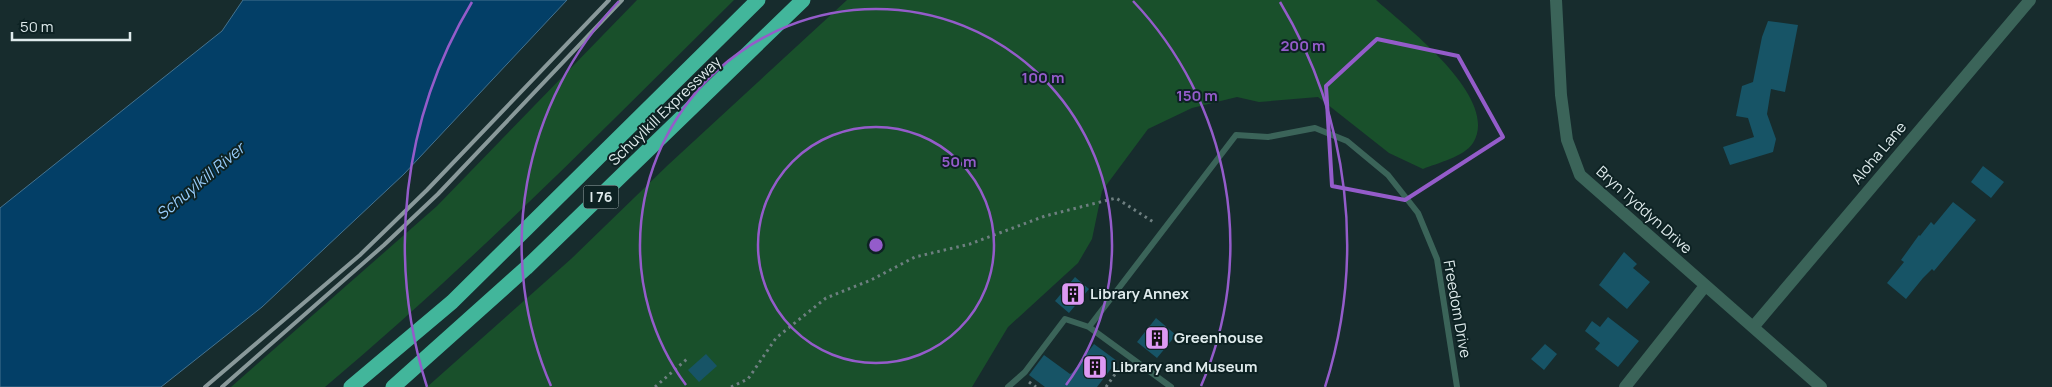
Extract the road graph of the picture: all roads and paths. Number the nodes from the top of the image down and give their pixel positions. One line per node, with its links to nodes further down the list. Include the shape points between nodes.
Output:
1 (758, 0): 11 (highway, Schuylkill Expressway / I 76, via 452,302)
2 (803, 0): 12 (highway, Schuylkill Expressway / I 76, via 526,268)
3 (1556, 0): 6 (street, Bryn Tyddyn Drive, via 1567,140 1580,175)
4 (2030, 0): 7 (street, Aloha Lane)
5 (1164, 229): 8 (lane); 14 (path, via 1116,198 1045,216 970,244 915,257 826,298 776,338 748,379); 18 (lane, Freedom Drive, via 1236,135 1268,137 1315,128 1347,141 1388,175 1418,214 1436,259)
6 (1705, 286): 7 (street, Bryn Tyddyn Drive); 19 (street)
7 (1754, 326): 20 (street, Bryn Tyddyn Drive)
8 (1089, 327): 9 (lane); 15 (lane, via 1065,320)
9 (1128, 356): 16 (path); 17 (lane)
10 (687, 359): 13 (path)
11 (351, 387)
12 (393, 387)
13 (655, 387)
14 (731, 387)
15 (1008, 387)
16 (1106, 387)
17 (1171, 387)
18 (1457, 387)
19 (1626, 387)
20 (1821, 387)

